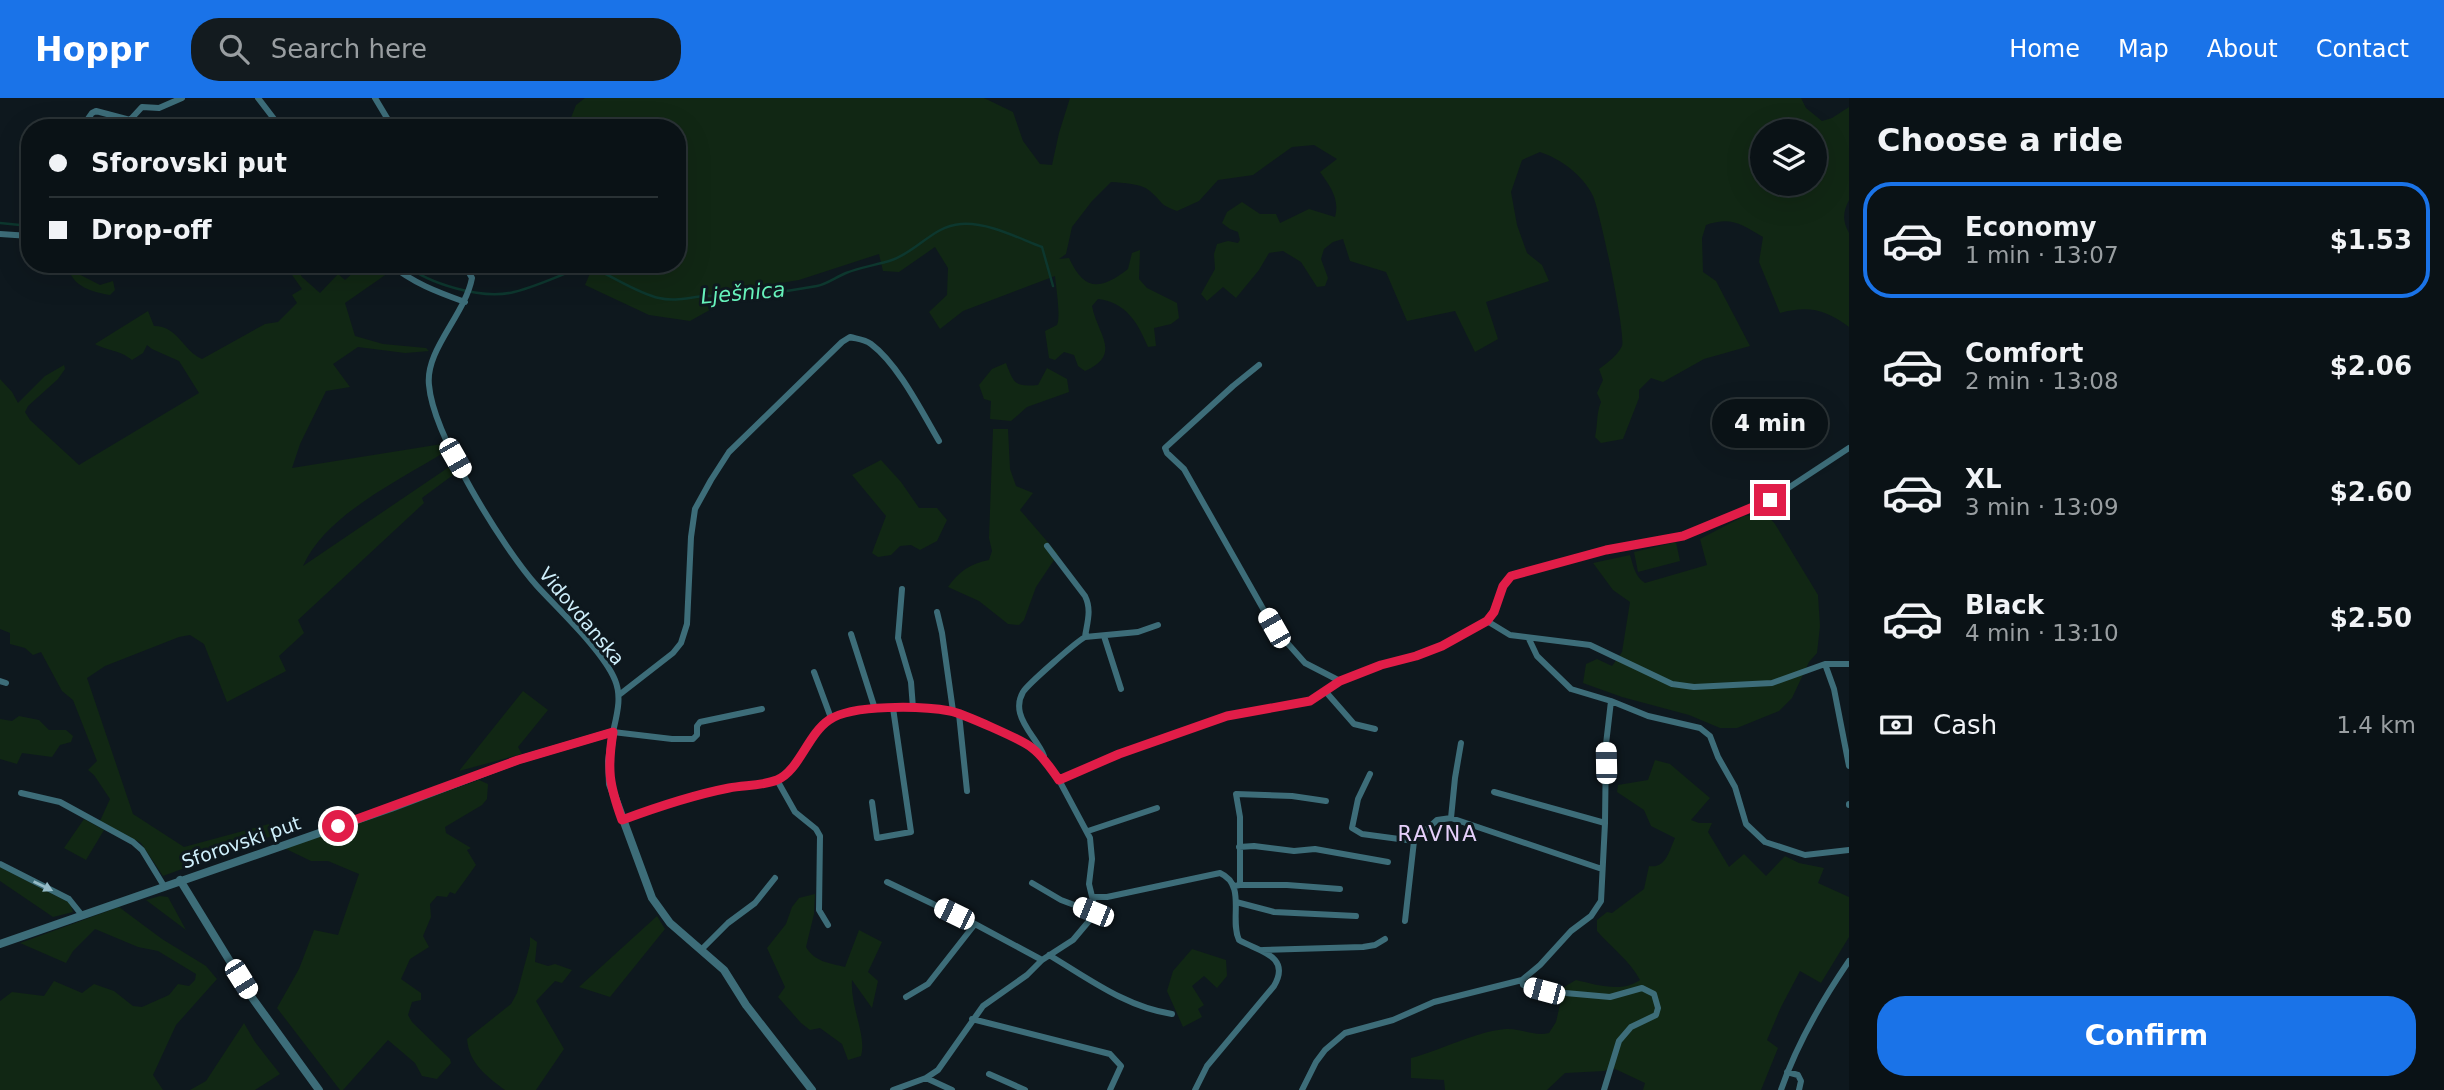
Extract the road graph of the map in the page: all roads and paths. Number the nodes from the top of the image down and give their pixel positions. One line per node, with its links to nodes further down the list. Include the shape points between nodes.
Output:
1 (183, 98): 6 (street, via 159,107 142,107)
2 (258, 98): 7 (street)
3 (375, 98): 8 (street)
4 (88, 119): 5 (street, via 96,111)
5 (126, 119)
6 (131, 119)
7 (274, 119)
8 (388, 119)
9 (0, 233): 10 (street)
10 (21, 235)
11 (402, 273): 13 (street, via 436,293)
12 (469, 273): 13 (street, Vidovdanska)
13 (466, 298): 32 (street, Vidovdanska, via 430,366 434,411 496,529 525,572 605,662)
14 (1259, 365): 29 (street, via 1165,448 1184,469 1274,628 1305,663)
15 (939, 441): 32 (street, via 883,356 863,340 850,337 842,342 729,452 711,480 695,509 687,624 681,643)
16 (1849, 448): 20 (street, via 1770,500 1700,530 1511,576)
17 (1047, 546): 24 (street, via 1089,604)
18 (902, 589): 35 (street, via 898,638)
19 (937, 612): 38 (street)
20 (1487, 621): 25 (street, via 1510,635); 29 (street, via 1442,646)
21 (1158, 625): 23 (street)
22 (851, 634): 37 (street)
23 (1104, 636): 24 (street); 30 (street)
24 (1085, 637): 43 (street, via 1025,688 1020,699 1023,723)
25 (1529, 639): 26 (street, via 1590,645 1672,684 1694,687 1772,683); 33 (street, via 1536,656 1571,689)
26 (1825, 664): 27 (street); 44 (street)
27 (1849, 664)
28 (814, 672): 39 (street)
29 (1340, 681): 31 (street)
30 (1121, 689)
31 (1326, 692): 40 (street, via 1354,724); 47 (street, via 1310,701 1227,716)
32 (619, 695): 41 (street, Vidovdanska)
33 (1611, 701): 56 (street); 60 (street, via 1648,716 1700,728 1710,736 1746,824 1765,842 1805,855)
34 (893, 708): 35 (street); 37 (street); 52 (street, via 911,832 877,838)
35 (913, 708): 38 (street)
36 (762, 709): 41 (street, via 700,722 693,738)
37 (875, 709): 39 (street)
38 (956, 712): 43 (street, via 1031,746); 48 (street)
39 (831, 718): 46 (street)
40 (1375, 729)
41 (613, 732): 55 (street, Vidovdanska, via 608,771); 65 (street, Sforovski put, via 518,760)
42 (1461, 743): 54 (street)
43 (1045, 759): 47 (street)
44 (1849, 766)
45 (1370, 774): 58 (street, via 1352,828 1362,834)
46 (777, 780): 55 (street, via 699,795); 78 (street, via 795,812 818,832 819,910)
47 (1059, 780): 57 (street)
48 (967, 791)
49 (1494, 792): 56 (street)
50 (21, 793): 69 (street, via 60,802 133,842)
51 (1326, 801): 59 (street, via 1236,794)
52 (872, 802)
53 (1157, 808): 57 (street)
54 (1451, 818): 58 (street, via 1437,820); 63 (street)
55 (622, 820): 81 (street, Vidovdanska, via 656,905 682,935)
56 (1605, 823): 63 (street)
57 (1088, 831): 71 (street)
58 (1414, 841): 76 (street)
59 (1239, 847): 61 (street, via 1315,849); 68 (street)
60 (1849, 850)
61 (1388, 862)
62 (0, 864): 74 (street, one-way to 74, via 69,899)
63 (1602, 869): 86 (street, via 1601,901 1591,916)
64 (775, 878): 81 (street, via 755,903)
65 (180, 880): 69 (street, Sforovski put); 93 (street, via 253,999)
66 (887, 883): 77 (street)
67 (1032, 883): 73 (street)
68 (1237, 885): 70 (street); 71 (street, via 1220,873); 72 (street)
69 (164, 886): 74 (street, Sforovski put)
70 (1340, 889)
71 (1093, 897): 73 (street)
72 (1236, 902): 75 (street, via 1274,912); 82 (street, via 1237,937)
73 (1093, 912): 83 (street, via 1083,930)
74 (81, 914): 80 (street, Sforovski put)
75 (1356, 916)
76 (1405, 920)
77 (975, 924): 84 (street); 87 (street, via 928,984)
78 (828, 925)
79 (1385, 939): 82 (street, via 1363,947)
80 (0, 944)
81 (702, 949): 94 (street, Vidovdanska, via 730,977)
82 (1263, 950): 99 (street, via 1277,965 1277,981 1207,1066)
83 (1049, 955): 84 (street); 88 (street, via 1127,1002)
84 (1042, 960): 89 (street)
85 (1849, 961): 90 (street, via 1811,1020)
86 (1521, 980): 100 (street, via 1434,1002 1393,1020 1345,1033 1321,1056); 101 (street, via 1523,985 1557,993 1610,997 1642,988 1654,994 1656,1015 1631,1027 1619,1041)
87 (906, 998)
88 (1172, 1014)
89 (972, 1019): 92 (street, via 943,1064); 98 (street, via 1110,1054 1121,1066)
90 (1787, 1072): 102 (street); 103 (street, via 1798,1075)
91 (989, 1074): 97 (street)
92 (926, 1078): 95 (street); 96 (street)
93 (318, 1090)
94 (812, 1090)
95 (893, 1090)
96 (952, 1090)
97 (1025, 1090)
98 (1111, 1090)
99 (1195, 1090)
100 (1302, 1090)
101 (1604, 1090)
102 (1780, 1090)
103 (1799, 1090)

